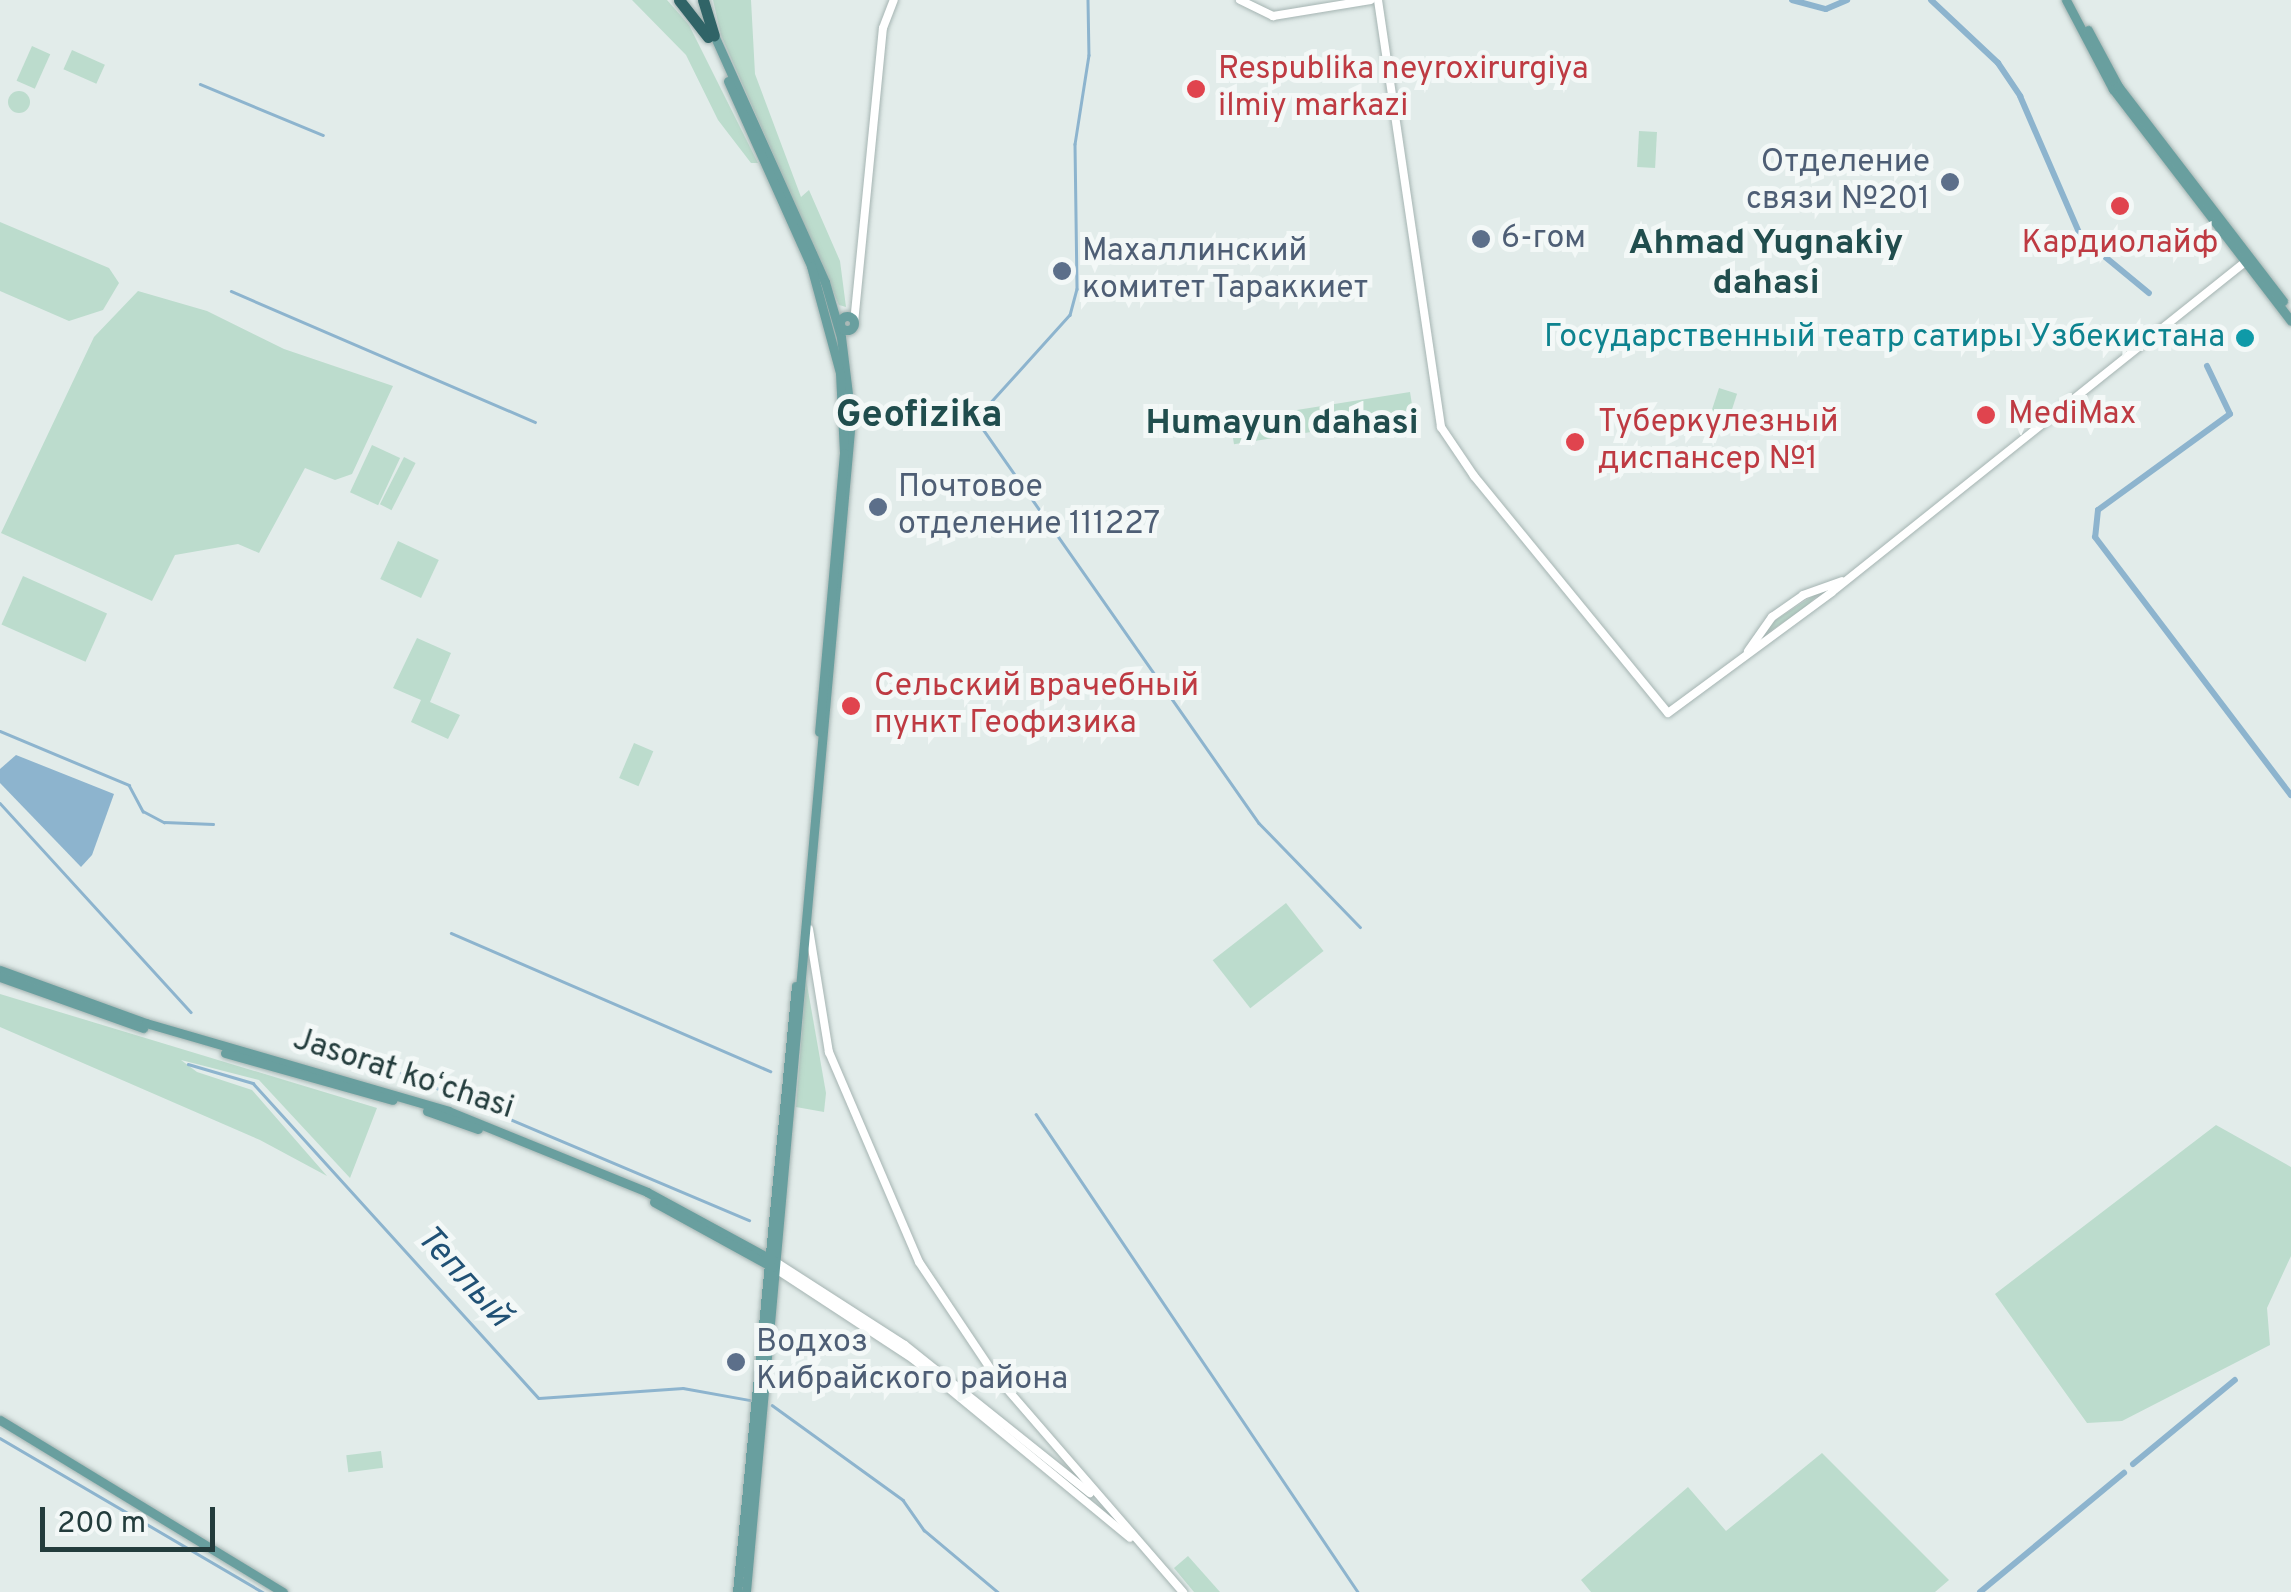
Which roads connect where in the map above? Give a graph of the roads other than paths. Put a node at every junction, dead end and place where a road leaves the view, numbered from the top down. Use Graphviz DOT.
graph roads {
  1 [pos="679,0"];
  2 [pos="703,0"];
  3 [pos="894,0"];
  4 [pos="1240,0"];
  5 [pos="1375,0"];
  6 [pos="2069,0"];
  7 [pos="711,36"];
  8 [pos="2248,260"];
  9 [pos="2291,318"];
  10 [pos="840,324"];
  11 [pos="1842,581"];
  12 [pos="1744,658"];
  13 [pos="808,920"];
  14 [pos="0,973"];
  15 [pos="772,1264"];
  16 [pos="0,1420"];
  17 [pos="1109,1508"];
  18 [pos="1154,1558"];
  19 [pos="283,1592"];
  20 [pos="738,1592"];
  21 [pos="746,1592"];
  22 [pos="1184,1592"];
  1 -- 7 [label="highway"];
  2 -- 7 [label="highway"];
  3 -- 10 [label="street"];
  4 -- 5 [label="street"];
  5 -- 12 [label="street"];
  6 -- 8 [label="main road"];
  7 -- 10 [label="main road"];
  8 -- 9 [label="main road"];
  8 -- 11 [label="street"];
  10 -- 13 [label="main road"];
  10 -- 15 [label="main road"];
  11 -- 12 [label="street"];
  11 -- 12 [label="street"];
  13 -- 15 [label="main road"];
  13 -- 17 [label="street"];
  14 -- 15 [label="main road, Jasorat koʻchasi"];
  15 -- 17 [label="street"];
  15 -- 18 [label="street"];
  15 -- 20 [label="main road"];
  15 -- 21 [label="main road"];
  16 -- 19 [label="main road"];
  17 -- 18 [label="street"];
  18 -- 22 [label="street"];
}
